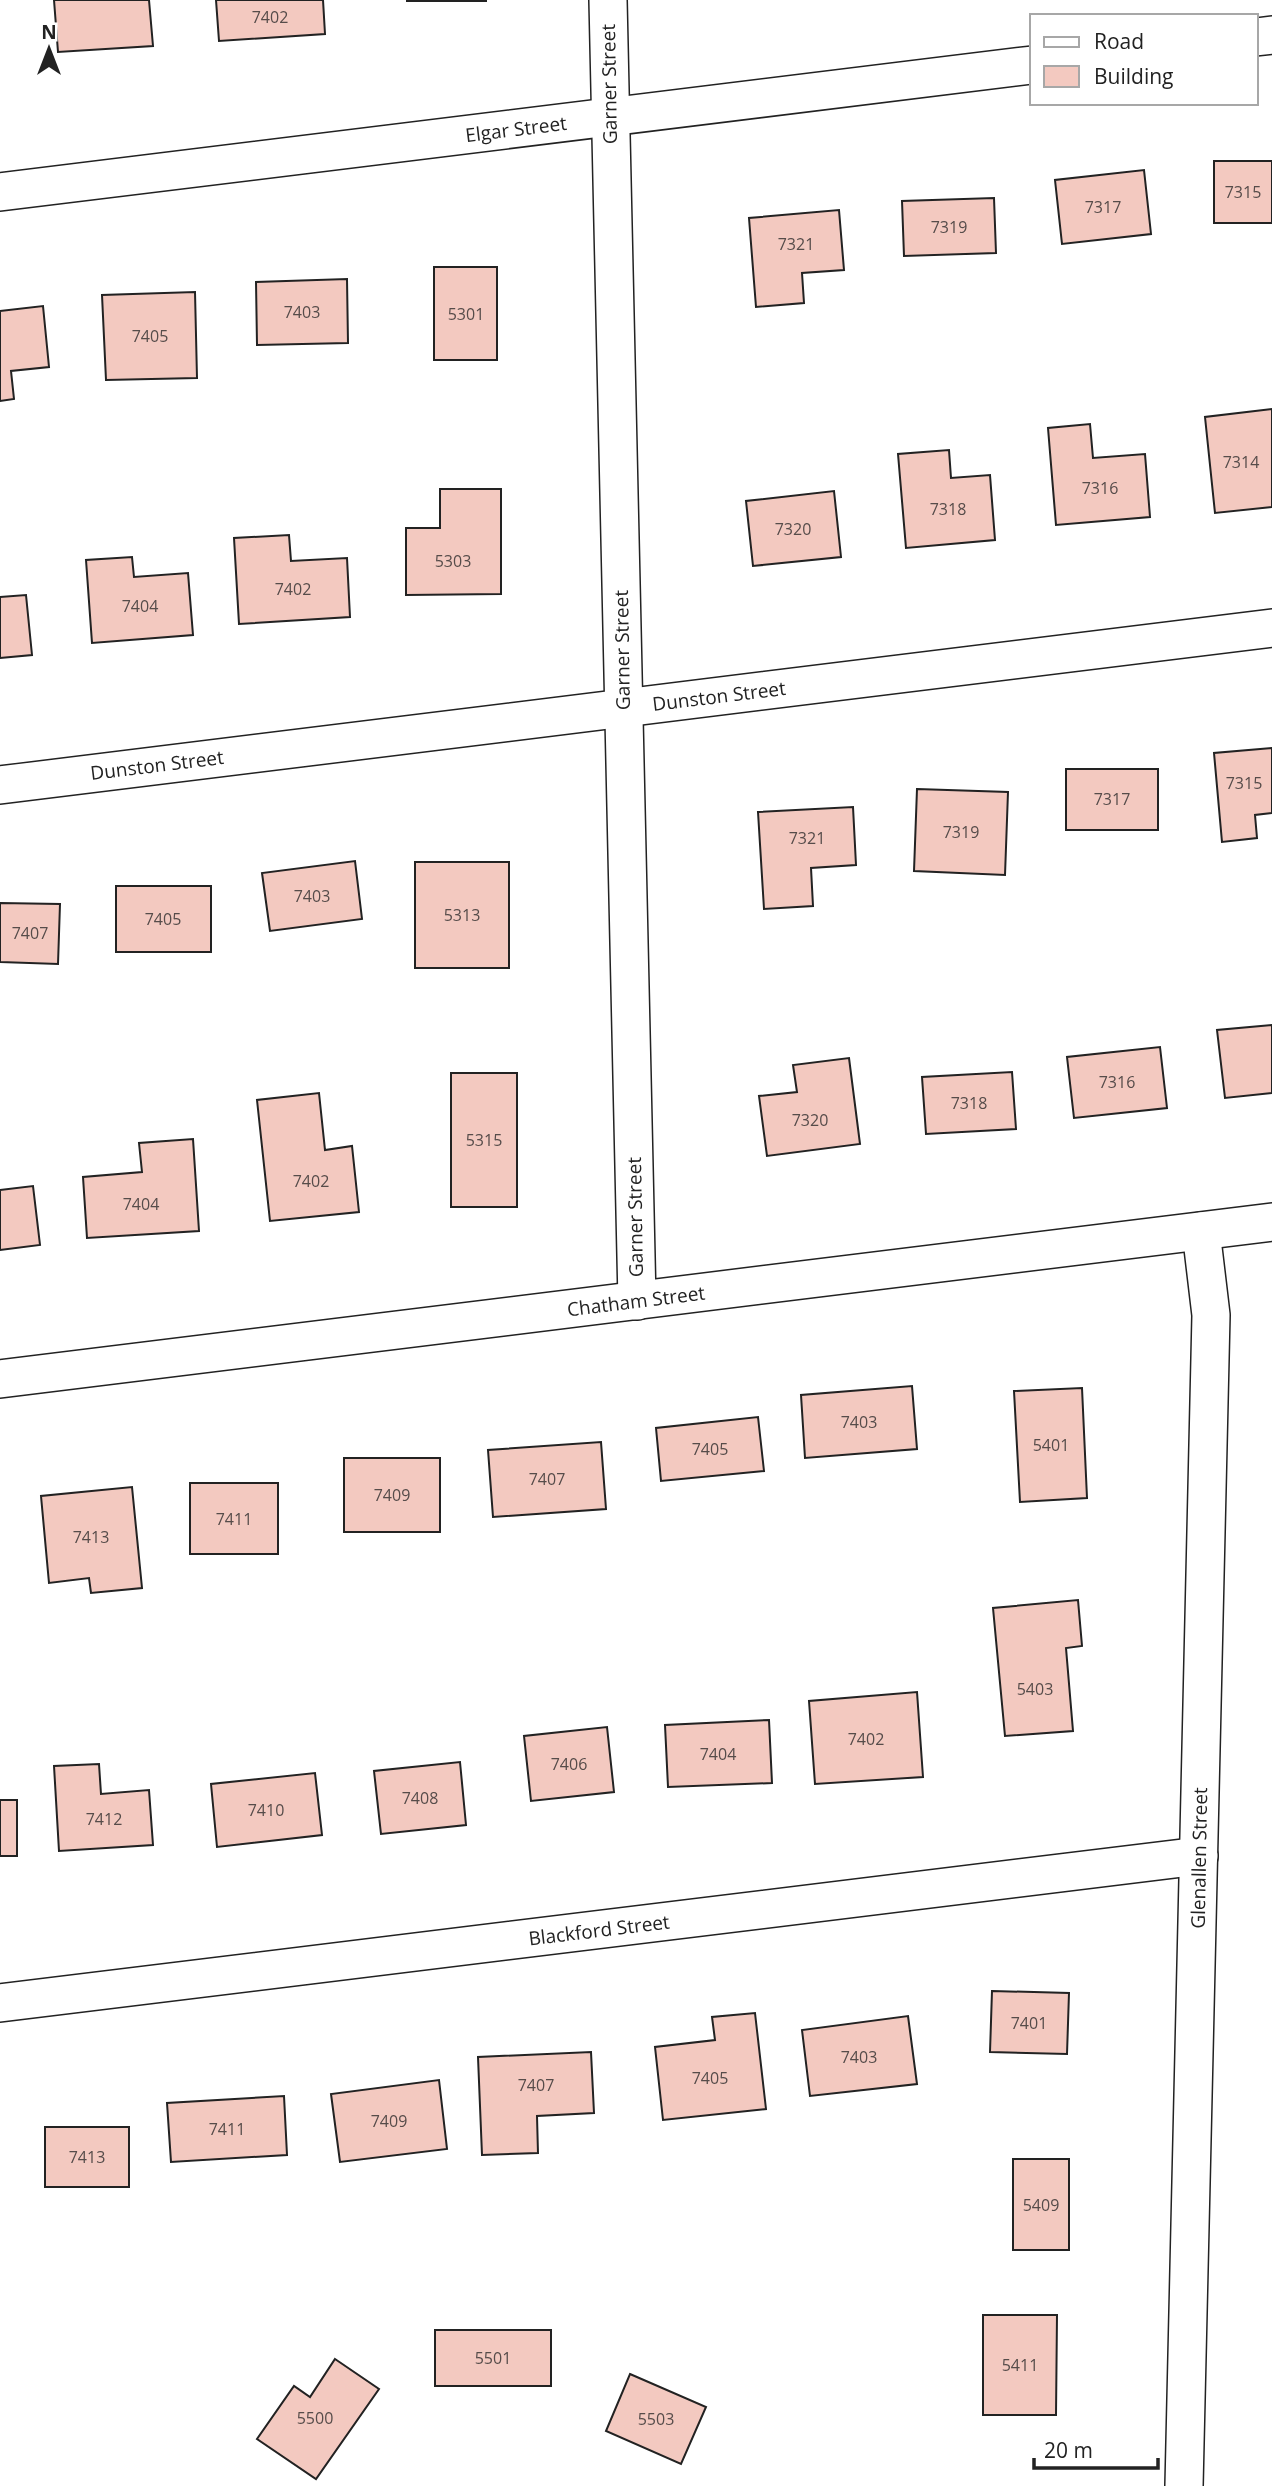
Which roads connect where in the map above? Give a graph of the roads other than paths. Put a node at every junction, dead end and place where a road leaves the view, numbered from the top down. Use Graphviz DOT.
graph roads {
  1 [pos="608,0"];
  2 [pos="1030,65"];
  3 [pos="610,118"];
  4 [pos="0,192"];
  5 [pos="1272,628"];
  6 [pos="624,708"];
  7 [pos="0,785"];
  8 [pos="1272,1222"];
  9 [pos="1202,1231"];
  10 [pos="638,1301"];
  11 [pos="0,1379"];
  12 [pos="1199,1856"];
  13 [pos="0,2003"];
  14 [pos="1184,2486"];
  1 -- 3 [label="street, Garner Street"];
  2 -- 3 [label="street, Elgar Street"];
  3 -- 4 [label="street, Elgar Street"];
  3 -- 6 [label="street, Garner Street"];
  5 -- 6 [label="street, Dunston Street"];
  6 -- 7 [label="street, Dunston Street"];
  6 -- 10 [label="street, Garner Street"];
  8 -- 9 [label="street, Chatham Street"];
  9 -- 10 [label="street, Chatham Street"];
  9 -- 12 [label="street, Glenallen Street"];
  10 -- 11 [label="street, Chatham Street"];
  12 -- 13 [label="street, Blackford Street"];
  12 -- 14 [label="street, Glenallen Street"];
}
